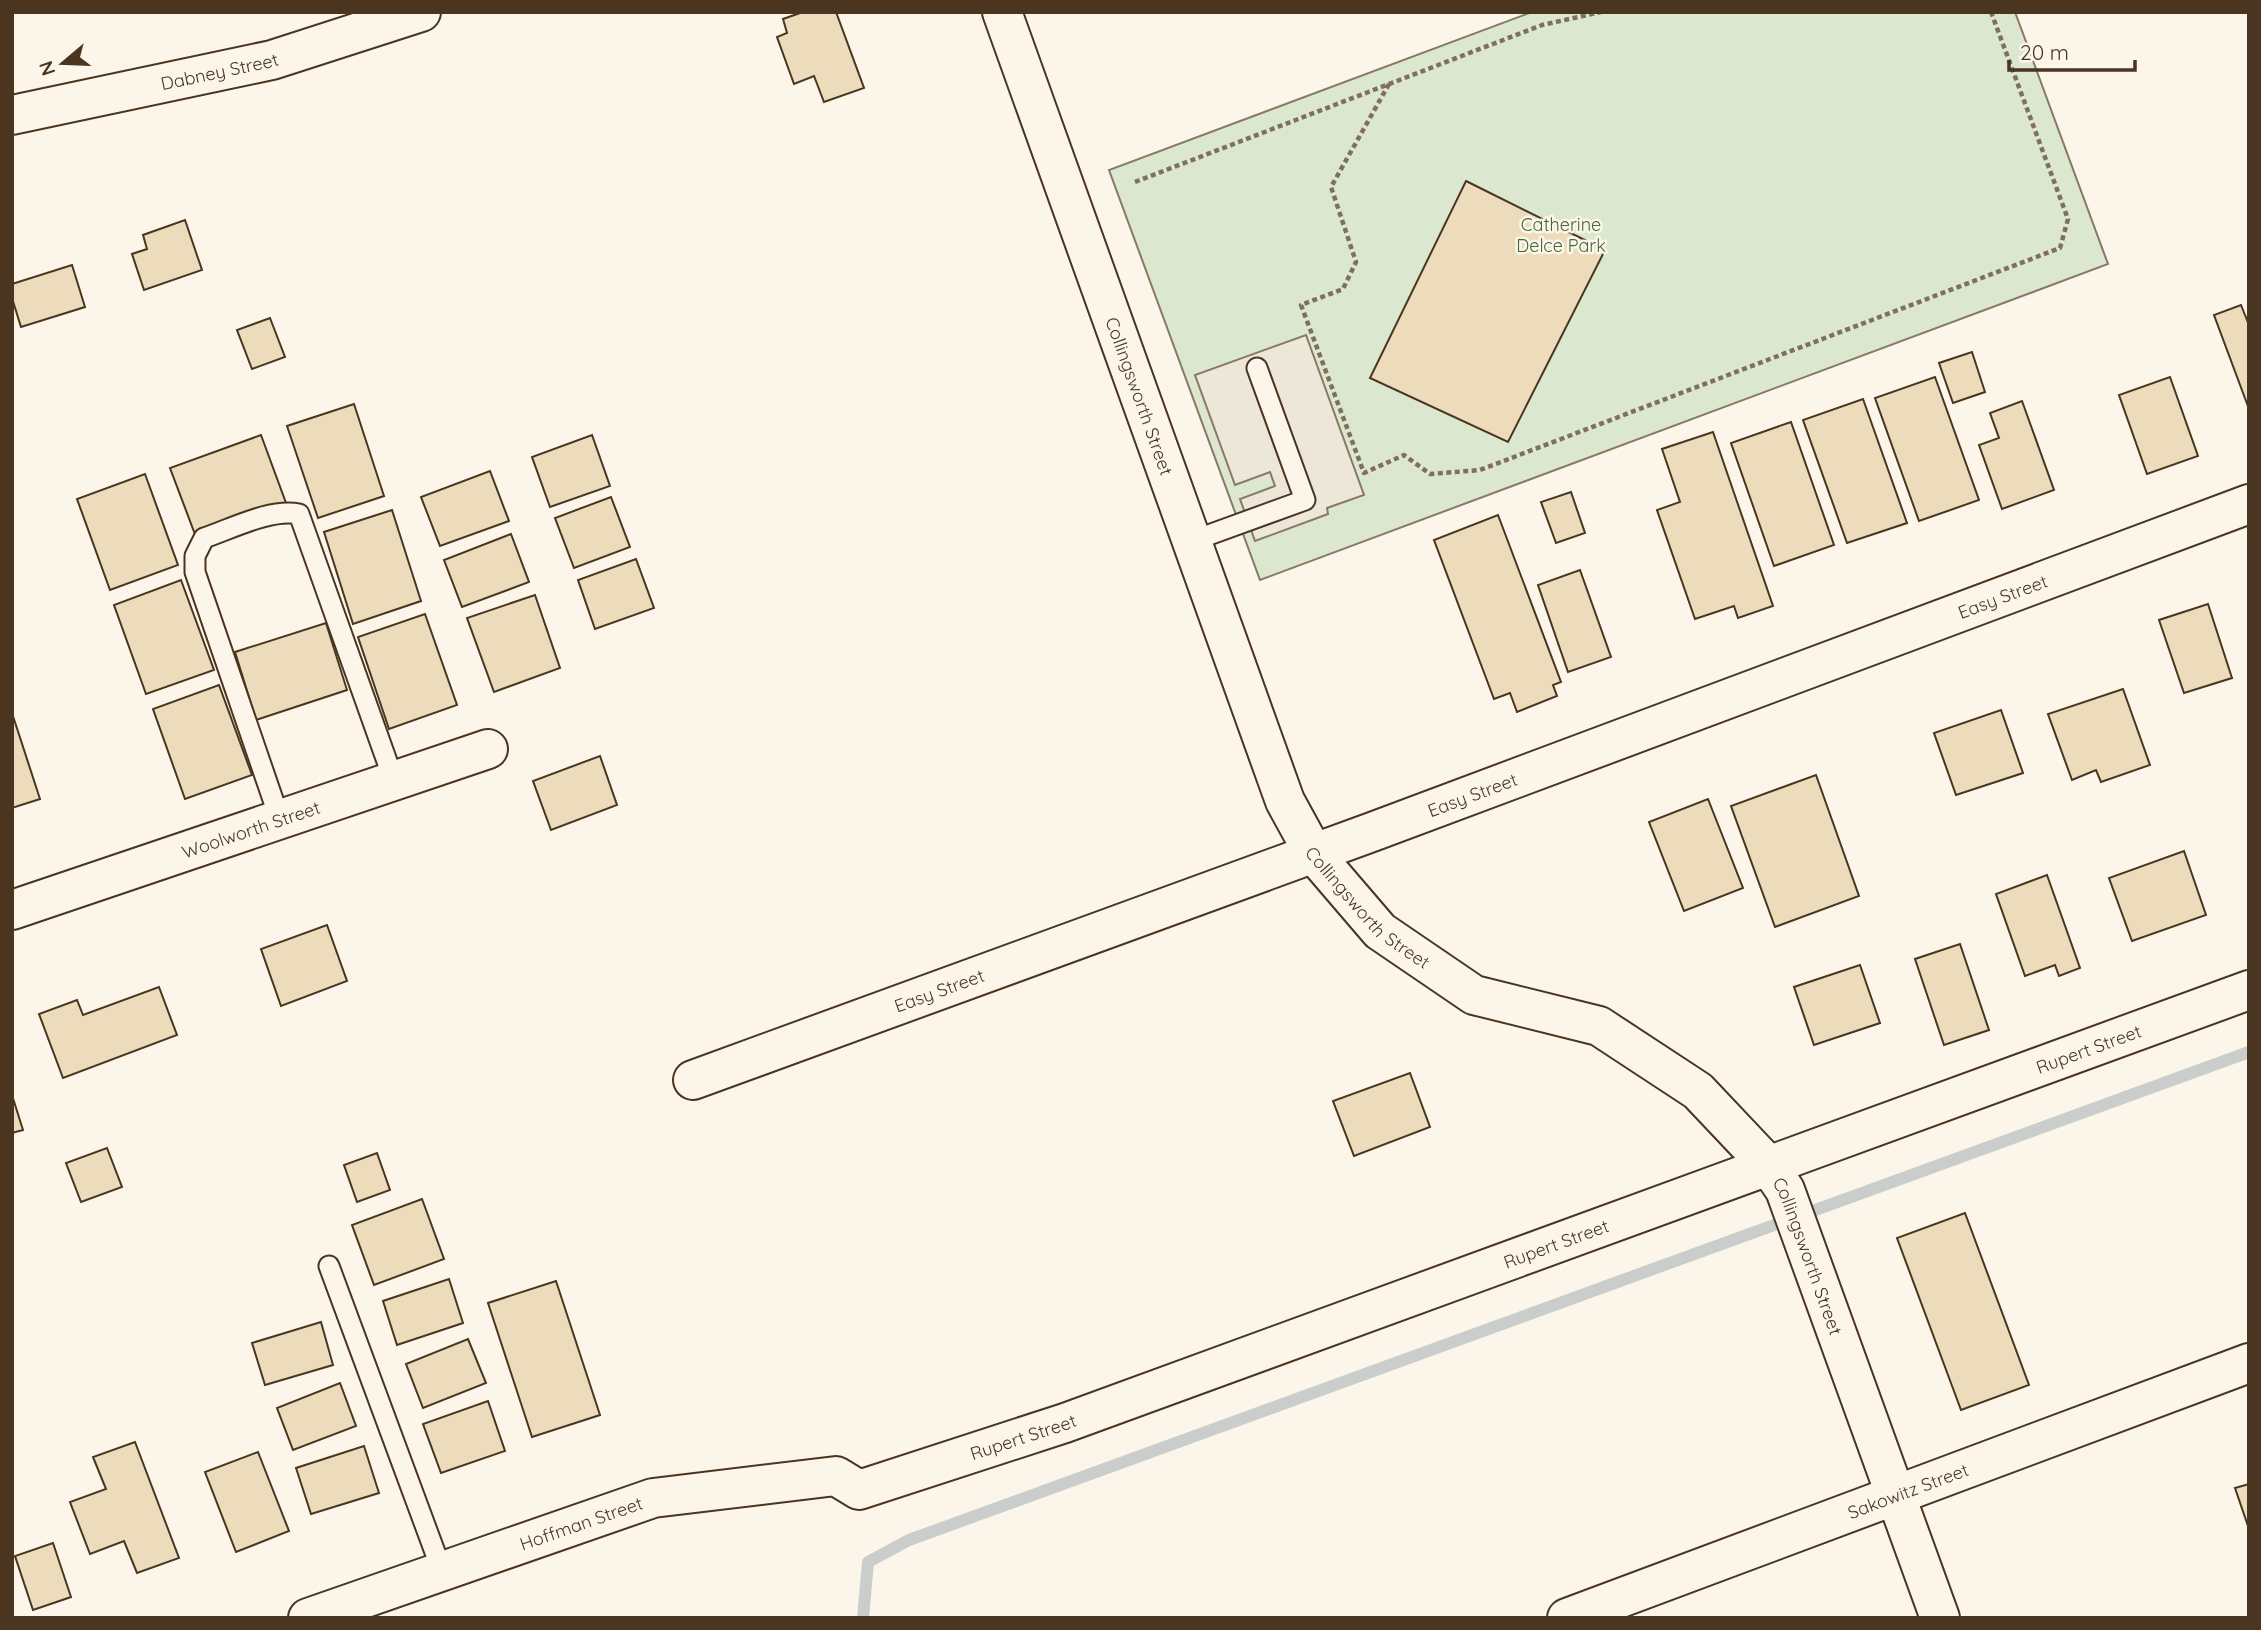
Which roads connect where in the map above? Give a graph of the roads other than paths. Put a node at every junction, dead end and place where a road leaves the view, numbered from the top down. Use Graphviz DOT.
graph roads {
  1 [pos="421,12"];
  2 [pos="1002,12"];
  3 [pos="365,21"];
  4 [pos="12,115"];
  5 [pos="1257,368"];
  6 [pos="2249,504"];
  7 [pos="1192,541"];
  8 [pos="488,749"];
  9 [pos="394,781"];
  10 [pos="280,820"];
  11 [pos="1314,853"];
  12 [pos="12,910"];
  13 [pos="2249,990"];
  14 [pos="693,1080"];
  15 [pos="1777,1177"];
  16 [pos="329,1266"];
  17 [pos="2249,1363"];
  18 [pos="859,1490"];
  19 [pos="1895,1494"];
  20 [pos="442,1571"];
  21 [pos="307,1618"];
  22 [pos="1567,1618"];
  23 [pos="1940,1618"];
  1 -- 3 [label="street, Dabney Street"];
  2 -- 7 [label="street, Collingsworth Street"];
  3 -- 4 [label="street, Dabney Street"];
  5 -- 7 [label="lane"];
  6 -- 11 [label="street, Easy Street"];
  7 -- 11 [label="street, Collingsworth Street"];
  8 -- 9 [label="street, Woolworth Street"];
  9 -- 10 [label="street, Woolworth Street"];
  9 -- 10 [label="lane"];
  10 -- 12 [label="street, Woolworth Street"];
  11 -- 14 [label="street, Easy Street"];
  11 -- 15 [label="street, Collingsworth Street"];
  13 -- 15 [label="street, Rupert Street"];
  15 -- 18 [label="street, Rupert Street"];
  15 -- 19 [label="street, Collingsworth Street"];
  16 -- 20 [label="lane"];
  17 -- 19 [label="street, Sakowitz Street"];
  18 -- 20 [label="street, Hoffman Street"];
  19 -- 22 [label="street, Sakowitz Street"];
  19 -- 23 [label="street, Collingsworth Street"];
  20 -- 21 [label="street, Hoffman Street"];
}
